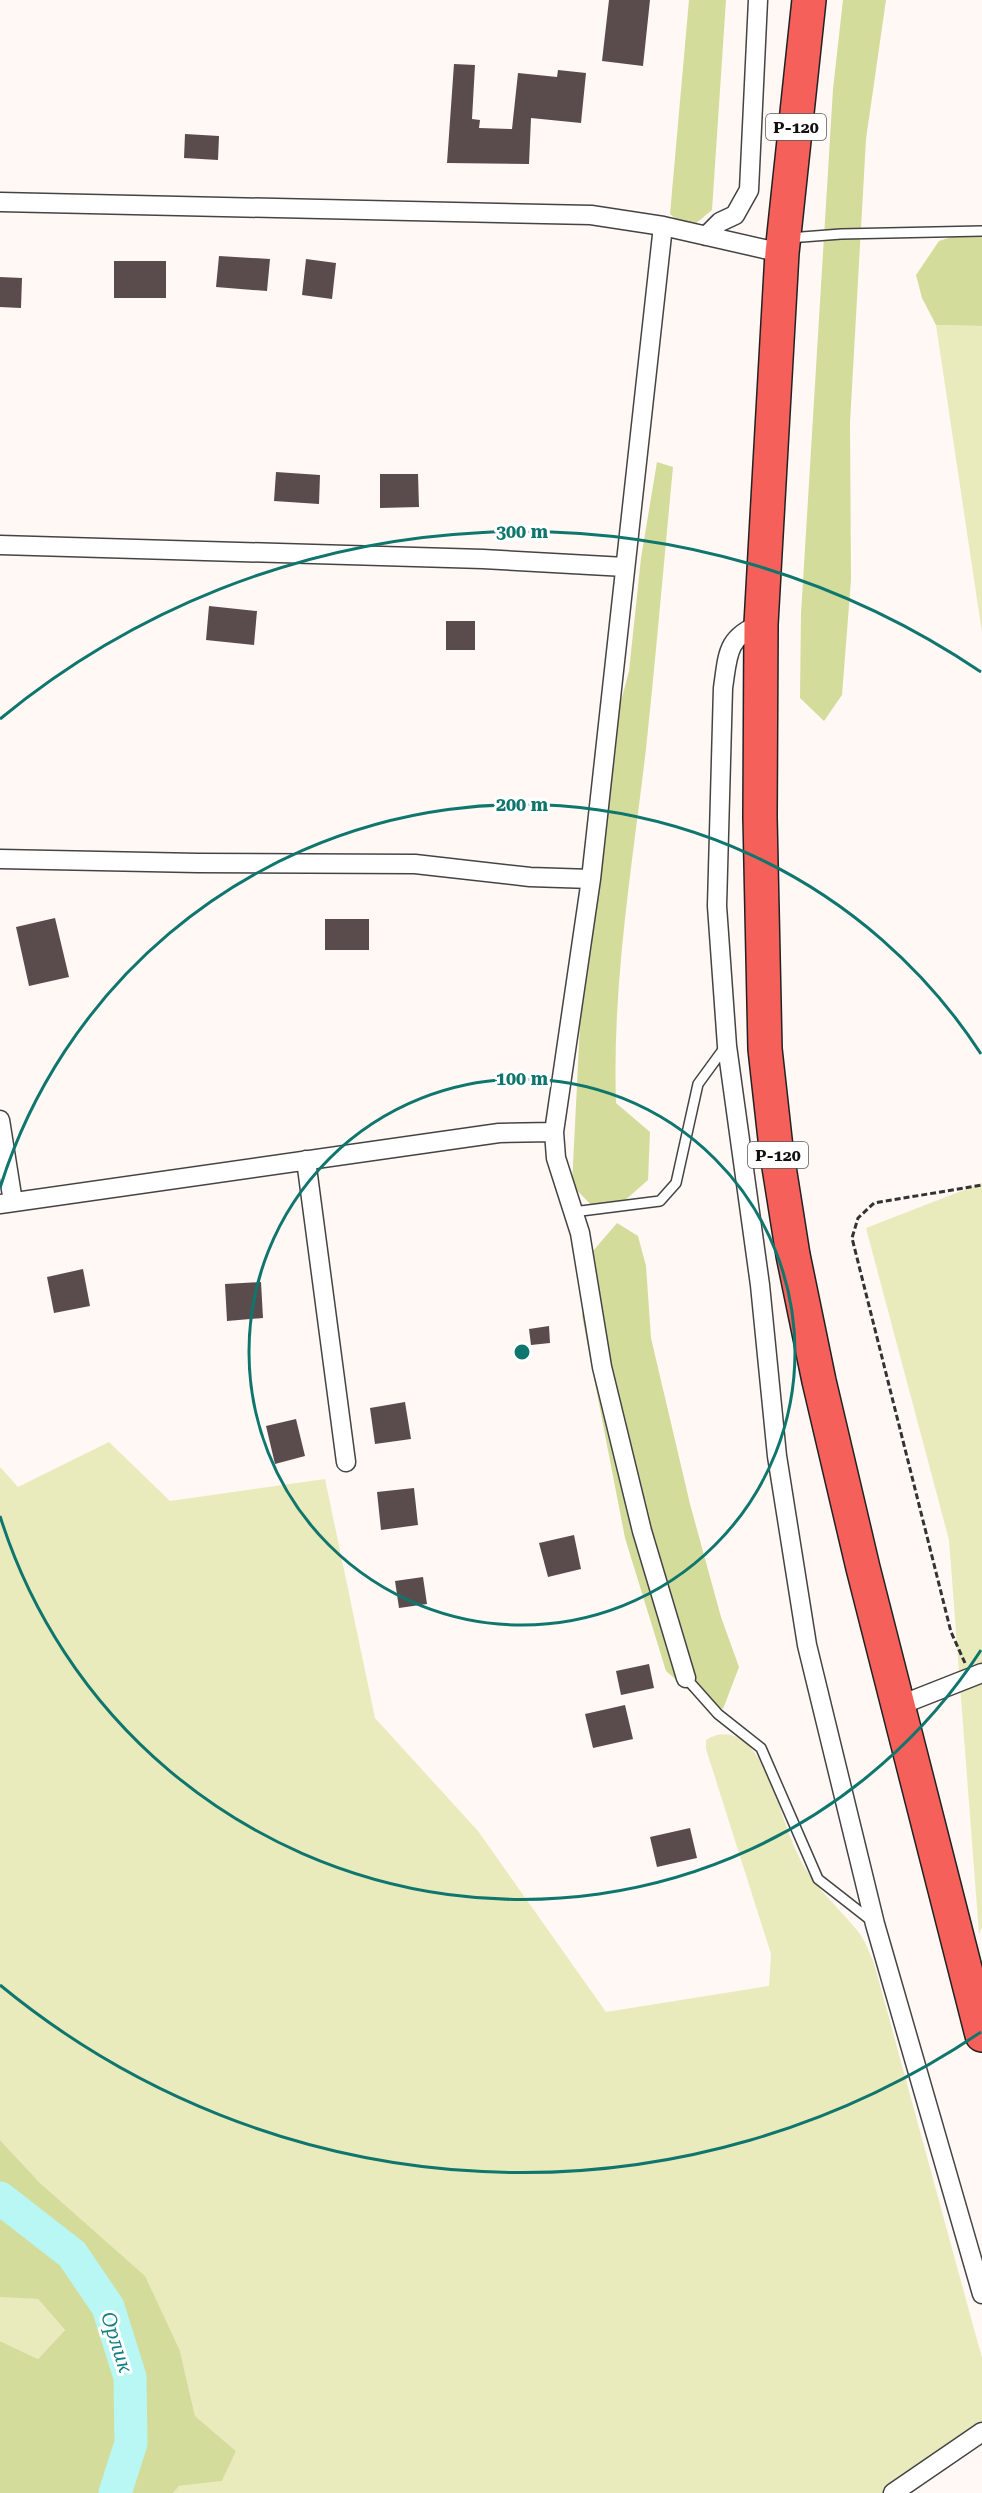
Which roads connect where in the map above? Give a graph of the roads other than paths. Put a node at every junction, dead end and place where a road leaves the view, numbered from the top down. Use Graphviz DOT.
graph roads {
  1 [pos="758,0"];
  2 [pos="809,0"];
  3 [pos="0,202"];
  4 [pos="663,226"];
  5 [pos="982,231"];
  6 [pos="706,236"];
  7 [pos="783,246"];
  8 [pos="0,545"];
  9 [pos="625,567"];
  10 [pos="761,624"];
  11 [pos="0,859"];
  12 [pos="591,879"];
  13 [pos="727,1046"];
  14 [pos="0,1120"];
  15 [pos="554,1132"];
  16 [pos="306,1160"];
  17 [pos="7,1203"];
  18 [pos="573,1212"];
  19 [pos="346,1462"];
  20 [pos="977,1676"];
  21 [pos="686,1678"];
  22 [pos="898,1706"];
  23 [pos="875,1924"];
  24 [pos="982,2035"];
  25 [pos="982,2294"];
  26 [pos="982,2432"];
  27 [pos="893,2493"];
  1 -- 6 [label="street"];
  2 -- 7 [label="highway, Р-120"];
  3 -- 4 [label="street"];
  4 -- 6 [label="street"];
  4 -- 9 [label="street"];
  5 -- 7 [label="lane"];
  6 -- 7 [label="street"];
  7 -- 10 [label="highway, Р-120"];
  8 -- 9 [label="street"];
  9 -- 12 [label="street"];
  10 -- 13 [label="street"];
  10 -- 22 [label="highway, Р-120"];
  11 -- 12 [label="street"];
  12 -- 15 [label="street"];
  13 -- 18 [label="lane"];
  13 -- 23 [label="street"];
  14 -- 17 [label="street"];
  15 -- 16 [label="street"];
  15 -- 18 [label="street"];
  16 -- 17 [label="street"];
  16 -- 19 [label="street"];
  18 -- 21 [label="street"];
  20 -- 22 [label="street"];
  21 -- 23 [label="lane"];
  22 -- 24 [label="highway, Р-120"];
  23 -- 25 [label="street"];
  26 -- 27 [label="street"];
}
